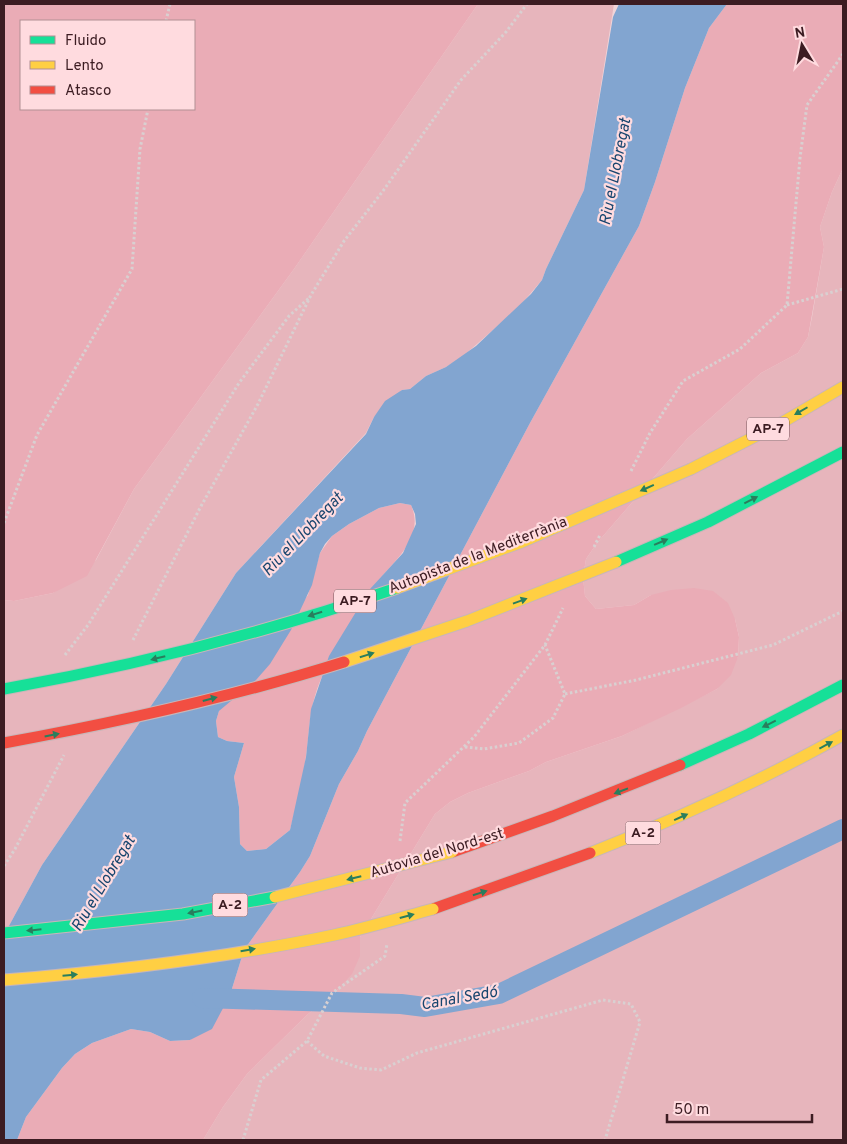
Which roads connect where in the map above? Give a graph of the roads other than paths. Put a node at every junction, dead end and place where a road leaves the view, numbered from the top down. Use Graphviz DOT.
graph roads {
  1 [pos="843,387"];
  2 [pos="843,452"];
  3 [pos="843,685"];
  4 [pos="4,689"];
  5 [pos="843,735"];
  6 [pos="4,743"];
  7 [pos="4,933"];
  8 [pos="4,980"];
  1 -- 4 [label="highway, Autopista de la Mediterrània / AP-7, one-way, bridge"];
  6 -- 2 [label="highway, one-way, bridge"];
  3 -- 7 [label="highway, Autovia del Nord-est / A-2, one-way, bridge"];
  8 -- 5 [label="highway, A-2, one-way, bridge"];
}
